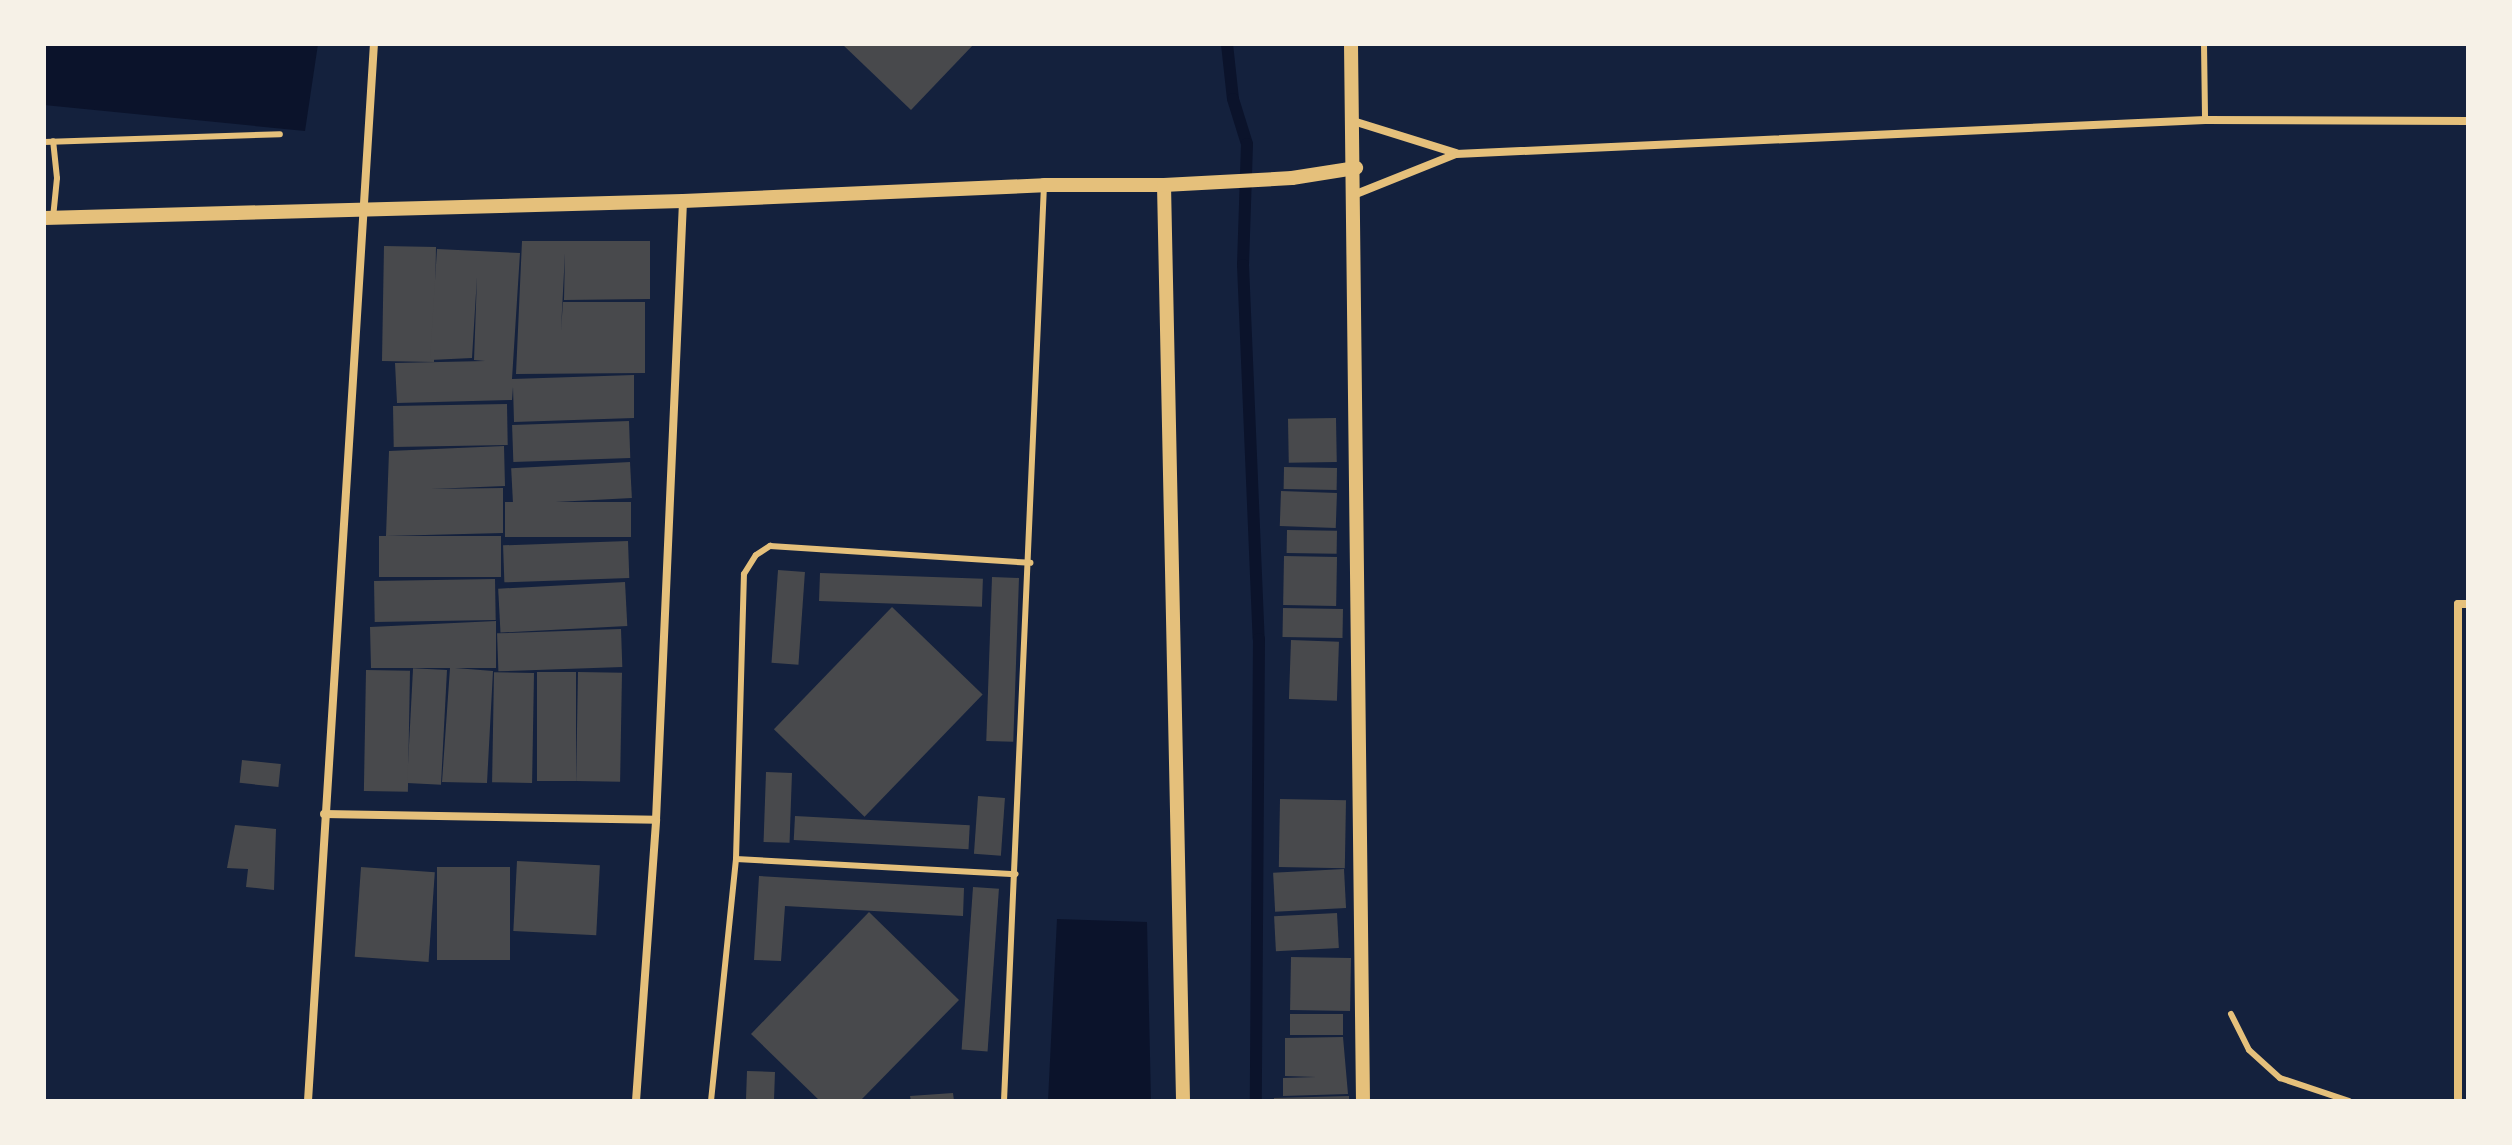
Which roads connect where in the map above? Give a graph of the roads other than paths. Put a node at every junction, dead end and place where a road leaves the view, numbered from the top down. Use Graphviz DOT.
graph roads {
  1 [pos="374,44"];
  2 [pos="1351,44"];
  3 [pos="2204,44"];
  4 [pos="2205,120"];
  5 [pos="1353,121"];
  6 [pos="2468,121"];
  7 [pos="280,134"];
  8 [pos="53,141"];
  9 [pos="44,142"];
  10 [pos="1456,154"];
  11 [pos="1356,168"];
  12 [pos="1044,185"];
  13 [pos="1164,185"];
  14 [pos="1356,194"];
  15 [pos="683,201"];
  16 [pos="363,208"];
  17 [pos="48,218"];
  18 [pos="1030,563"];
  19 [pos="2468,604"];
  20 [pos="324,814"];
  21 [pos="656,820"];
  22 [pos="736,859"];
  23 [pos="1016,874"];
  24 [pos="2468,892"];
  25 [pos="2458,893"];
  26 [pos="2231,1014"];
  27 [pos="308,1101"];
  28 [pos="636,1101"];
  29 [pos="711,1101"];
  30 [pos="1004,1101"];
  31 [pos="1183,1101"];
  32 [pos="1363,1101"];
  33 [pos="2349,1101"];
  34 [pos="2458,1101"];
  1 -- 16 [label="street"];
  2 -- 5 [label="street"];
  3 -- 4 [label="lane"];
  4 -- 6 [label="street"];
  4 -- 10 [label="street"];
  5 -- 10 [label="street"];
  5 -- 11 [label="street"];
  7 -- 8 [label="lane"];
  8 -- 9 [label="lane"];
  8 -- 17 [label="lane"];
  10 -- 14 [label="street"];
  11 -- 13 [label="street"];
  11 -- 14 [label="street"];
  12 -- 13 [label="street"];
  12 -- 15 [label="street"];
  12 -- 18 [label="lane"];
  13 -- 31 [label="street"];
  14 -- 32 [label="street"];
  15 -- 16 [label="street"];
  15 -- 21 [label="street"];
  16 -- 17 [label="street"];
  16 -- 20 [label="street"];
  18 -- 22 [label="lane"];
  18 -- 23 [label="lane"];
  19 -- 25 [label="street"];
  20 -- 21 [label="street"];
  20 -- 27 [label="street"];
  21 -- 28 [label="street"];
  22 -- 23 [label="lane"];
  22 -- 29 [label="lane"];
  23 -- 30 [label="lane"];
  24 -- 25 [label="street"];
  25 -- 34 [label="street"];
  26 -- 33 [label="lane"];
}
